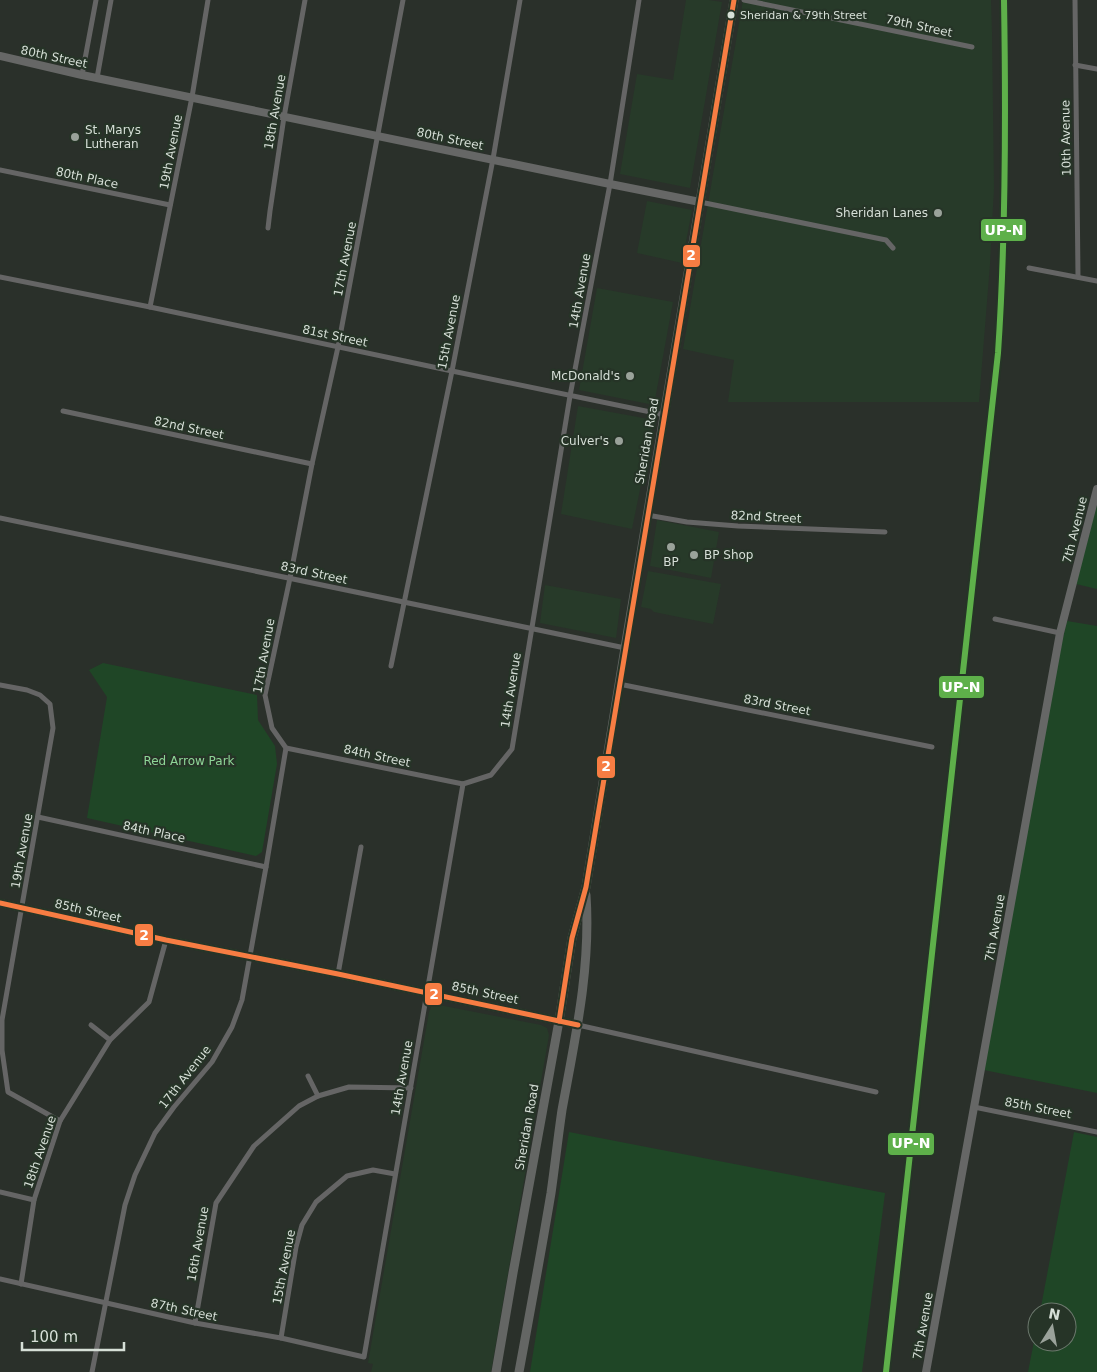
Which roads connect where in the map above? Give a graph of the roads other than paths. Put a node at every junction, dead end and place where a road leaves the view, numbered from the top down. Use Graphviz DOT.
graph roads {
  1 [pos="96,0"];
  2 [pos="111,0"];
  3 [pos="208,0"];
  4 [pos="305,0"];
  5 [pos="403,0"];
  6 [pos="520,0"];
  7 [pos="639,0"];
  8 [pos="734,0"];
  9 [pos="744,0"];
  10 [pos="1075,0"];
  11 [pos="972,47"];
  12 [pos="0,56"];
  13 [pos="1075,65"];
  14 [pos="1097,69"];
  15 [pos="82,75"];
  16 [pos="97,78"];
  17 [pos="192,97"];
  18 [pos="284,117"];
  19 [pos="379,136"];
  20 [pos="493,160"];
  21 [pos="0,170"];
  22 [pos="610,184"];
  23 [pos="700,202"];
  24 [pos="170,206"];
  25 [pos="268,228"];
  26 [pos="893,248"];
  27 [pos="1029,268"];
  28 [pos="0,277"];
  29 [pos="1078,277"];
  30 [pos="1097,281"];
  31 [pos="150,306"];
  32 [pos="338,347"];
  33 [pos="452,371"];
  34 [pos="570,396"];
  35 [pos="63,411"];
  36 [pos="665,415"];
  37 [pos="312,464"];
  38 [pos="1097,490"];
  39 [pos="647,515"];
  40 [pos="0,518"];
  41 [pos="885,532"];
  42 [pos="290,578"];
  43 [pos="404,602"];
  44 [pos="995,619"];
  45 [pos="532,628"];
  46 [pos="1060,633"];
  47 [pos="625,648"];
  48 [pos="391,666"];
  49 [pos="619,684"];
  50 [pos="0,685"];
  51 [pos="932,747"];
  52 [pos="286,748"];
  53 [pos="463,784"];
  54 [pos="38,817"];
  55 [pos="361,847"];
  56 [pos="266,867"];
  57 [pos="586,887"];
  58 [pos="0,903"];
  59 [pos="22,908"];
  60 [pos="166,940"];
  61 [pos="250,956"];
  62 [pos="338,974"];
  63 [pos="427,993"];
  64 [pos="559,1021"];
  65 [pos="91,1024"];
  66 [pos="578,1025"];
  67 [pos="110,1040"];
  68 [pos="308,1076"];
  69 [pos="411,1088"];
  70 [pos="876,1092"];
  71 [pos="318,1096"];
  72 [pos="974,1107"];
  73 [pos="60,1121"];
  74 [pos="1097,1132"];
  75 [pos="395,1174"];
  76 [pos="0,1192"];
  77 [pos="34,1200"];
  78 [pos="0,1279"];
  79 [pos="21,1284"];
  80 [pos="106,1304"];
  81 [pos="194,1323"];
  82 [pos="281,1338"];
  83 [pos="364,1357"];
  84 [pos="92,1372"];
  85 [pos="496,1372"];
  86 [pos="519,1372"];
  87 [pos="926,1372"];
  1 -- 15 [label="street"];
  2 -- 16 [label="street"];
  3 -- 17 [label="street, 19th Avenue"];
  4 -- 18 [label="street, 18th Avenue"];
  5 -- 19 [label="street, 17th Avenue"];
  6 -- 20 [label="street, 15th Avenue"];
  7 -- 22 [label="street, 14th Avenue"];
  8 -- 23 [label="main road, Sheridan Road"];
  9 -- 11 [label="street, 79th Street"];
  10 -- 13 [label="street, 10th Avenue"];
  12 -- 15 [label="street, 80th Street"];
  13 -- 14 [label="street"];
  13 -- 29 [label="street, 10th Avenue"];
  15 -- 16 [label="street, 80th Street"];
  16 -- 17 [label="street, 80th Street"];
  17 -- 18 [label="street, 80th Street"];
  17 -- 24 [label="street, 19th Avenue"];
  18 -- 19 [label="street, 80th Street"];
  18 -- 25 [label="street, 18th Avenue"];
  19 -- 20 [label="street, 80th Street"];
  19 -- 32 [label="street, 17th Avenue"];
  20 -- 22 [label="street, 80th Street"];
  20 -- 33 [label="street, 15th Avenue"];
  21 -- 24 [label="street, 80th Place"];
  22 -- 23 [label="street, 80th Street"];
  22 -- 34 [label="street, 14th Avenue"];
  23 -- 26 [label="street, 80th Street"];
  23 -- 36 [label="main road, Sheridan Road"];
  24 -- 31 [label="street, 19th Avenue"];
  27 -- 29 [label="street"];
  28 -- 31 [label="street, 81st Street"];
  29 -- 30 [label="street"];
  31 -- 32 [label="street, 81st Street"];
  32 -- 33 [label="street, 81st Street"];
  32 -- 37 [label="street, 17th Avenue"];
  33 -- 34 [label="street, 81st Street"];
  33 -- 43 [label="street, 15th Avenue"];
  34 -- 36 [label="street, 81st Street"];
  34 -- 45 [label="street, 14th Avenue"];
  35 -- 37 [label="street, 82nd Street"];
  36 -- 39 [label="main road, Sheridan Road"];
  37 -- 42 [label="street, 17th Avenue"];
  38 -- 46 [label="street, 7th Avenue"];
  39 -- 41 [label="street, 82nd Street"];
  39 -- 47 [label="main road, Sheridan Road"];
  40 -- 42 [label="street, 83rd Street"];
  42 -- 43 [label="street, 83rd Street"];
  42 -- 52 [label="street, 17th Avenue"];
  43 -- 45 [label="street, 83rd Street"];
  43 -- 48 [label="street, 15th Avenue"];
  44 -- 46 [label="street"];
  45 -- 47 [label="street, 83rd Street"];
  45 -- 53 [label="street, 14th Avenue"];
  46 -- 72 [label="street, 7th Avenue"];
  47 -- 49 [label="main road, Sheridan Road"];
  49 -- 51 [label="street, 83rd Street"];
  49 -- 57 [label="main road, Sheridan Road"];
  50 -- 54 [label="street, 19th Avenue"];
  52 -- 53 [label="street, 84th Street"];
  52 -- 56 [label="street, 17th Avenue"];
  53 -- 63 [label="street, 14th Avenue"];
  54 -- 56 [label="street, 84th Place"];
  54 -- 59 [label="street, 19th Avenue"];
  55 -- 62 [label="street"];
  56 -- 61 [label="street, 17th Avenue"];
  57 -- 64 [label="main road, Sheridan Road"];
  57 -- 66 [label="main road, Sheridan Road"];
  58 -- 59 [label="street, 85th Street"];
  59 -- 60 [label="street, 85th Street"];
  59 -- 73 [label="street, 19th Avenue"];
  60 -- 61 [label="street, 85th Street"];
  60 -- 67 [label="street, 18th Avenue"];
  61 -- 62 [label="street, 85th Street"];
  61 -- 80 [label="street, 17th Avenue"];
  62 -- 63 [label="street, 85th Street"];
  63 -- 64 [label="street, 85th Street"];
  63 -- 69 [label="street, 14th Avenue"];
  64 -- 66 [label="street, 85th Street"];
  64 -- 85 [label="main road, Sheridan Road"];
  65 -- 67 [label="street"];
  66 -- 70 [label="street, 85th Street"];
  66 -- 86 [label="main road, Sheridan Road"];
  67 -- 73 [label="street, 18th Avenue"];
  68 -- 71 [label="street"];
  69 -- 71 [label="street, 16th Avenue"];
  69 -- 75 [label="street, 14th Avenue"];
  71 -- 81 [label="street, 16th Avenue"];
  72 -- 74 [label="street, 85th Street"];
  72 -- 87 [label="street, 7th Avenue"];
  73 -- 77 [label="street, 18th Avenue"];
  75 -- 82 [label="street, 15th Avenue"];
  75 -- 83 [label="street, 14th Avenue"];
  76 -- 77 [label="street"];
  77 -- 79 [label="street, 18th Avenue"];
  78 -- 79 [label="street, 87th Street"];
  79 -- 80 [label="street, 87th Street"];
  80 -- 81 [label="street, 87th Street"];
  80 -- 84 [label="street, 17th Avenue"];
  81 -- 82 [label="street, 87th Street"];
  82 -- 83 [label="street, 87th Street"];
}
